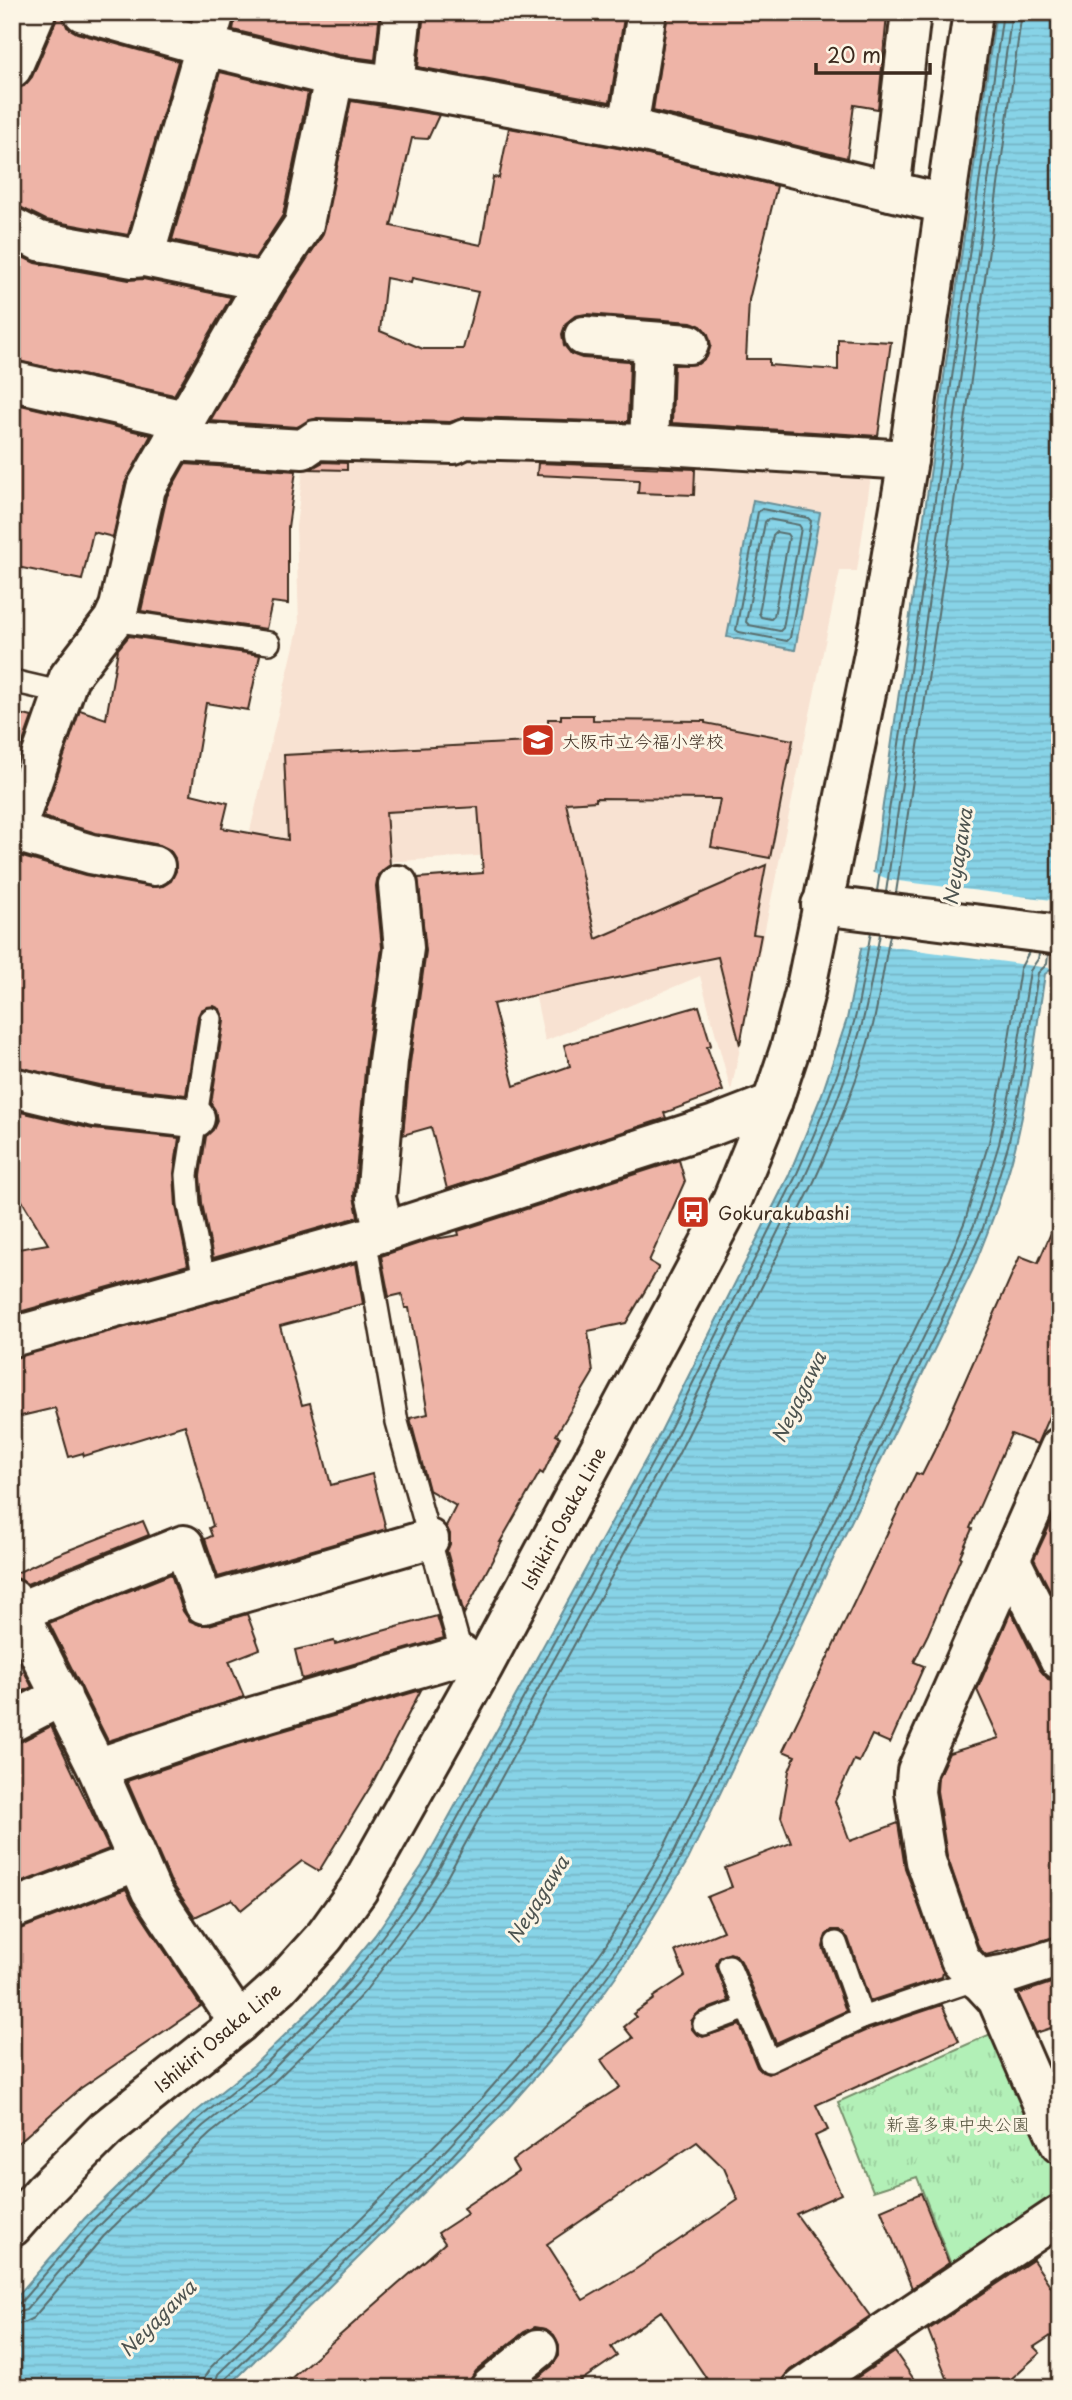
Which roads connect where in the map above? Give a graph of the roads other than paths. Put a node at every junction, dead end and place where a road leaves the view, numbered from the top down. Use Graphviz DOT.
graph roads {
  1 [pos="36,12"];
  2 [pos="83,12"];
  3 [pos="402,12"];
  4 [pos="647,12"];
  5 [pos="911,12"];
  6 [pos="973,12"];
  7 [pos="210,29"];
  8 [pos="12,68"];
  9 [pos="334,77"];
  10 [pos="394,85"];
  11 [pos="628,128"];
  12 [pos="890,191"];
  13 [pos="945,204"];
  14 [pos="12,227"];
  15 [pos="144,257"];
  16 [pos="265,282"];
  17 [pos="584,336"];
  18 [pos="12,380"];
  19 [pos="179,430"];
  20 [pos="649,444"];
  21 [pos="908,460"];
  22 [pos="113,620"];
  23 [pos="269,643"];
  24 [pos="12,681"];
  25 [pos="64,693"];
  26 [pos="12,829"];
  27 [pos="155,866"];
  28 [pos="398,885"];
  29 [pos="821,905"];
  30 [pos="1060,935"];
  31 [pos="211,1019"];
  32 [pos="12,1087"];
  33 [pos="772,1103"];
  34 [pos="195,1118"];
  35 [pos="375,1235"];
  36 [pos="205,1283"];
  37 [pos="12,1337"];
  38 [pos="1060,1447"];
  39 [pos="1051,1485"];
  40 [pos="429,1539"];
  41 [pos="1010,1559"];
  42 [pos="17,1612"];
  43 [pos="1060,1660"];
  44 [pos="473,1661"];
  45 [pos="62,1696"];
  46 [pos="12,1722"];
  47 [pos="97,1768"];
  48 [pos="138,1861"];
  49 [pos="12,1909"];
  50 [pos="836,1943"];
  51 [pos="1060,1958"];
  52 [pos="729,1966"];
  53 [pos="977,1979"];
  54 [pos="747,2008"];
  55 [pos="862,2018"];
  56 [pos="239,2023"];
  57 [pos="704,2024"];
  58 [pos="1060,2144"];
  59 [pos="1060,2215"];
  60 [pos="12,2227"];
  61 [pos="538,2349"];
  62 [pos="846,2375"];
  63 [pos="490,2388"];
  64 [pos="802,2388"];
  1 -- 8 [label="street"];
  2 -- 7 [label="street"];
  3 -- 10 [label="street"];
  4 -- 11 [label="street"];
  5 -- 12 [label="street"];
  6 -- 13 [label="street, Ishikiri Osaka Line"];
  7 -- 9 [label="street"];
  7 -- 15 [label="street"];
  9 -- 10 [label="street"];
  9 -- 16 [label="street"];
  10 -- 11 [label="street"];
  11 -- 12 [label="street"];
  12 -- 13 [label="street"];
  13 -- 21 [label="street, Ishikiri Osaka Line"];
  14 -- 15 [label="street"];
  15 -- 16 [label="street"];
  16 -- 19 [label="street"];
  17 -- 20 [label="street"];
  18 -- 19 [label="street"];
  19 -- 20 [label="street"];
  19 -- 22 [label="street"];
  20 -- 21 [label="street"];
  21 -- 29 [label="street, Ishikiri Osaka Line"];
  22 -- 23 [label="lane"];
  22 -- 25 [label="street"];
  24 -- 25 [label="lane"];
  25 -- 26 [label="street"];
  26 -- 27 [label="street"];
  28 -- 35 [label="street"];
  29 -- 30 [label="street"];
  29 -- 33 [label="street, Ishikiri Osaka Line"];
  31 -- 34 [label="lane"];
  32 -- 34 [label="street"];
  33 -- 35 [label="street"];
  33 -- 44 [label="street, Ishikiri Osaka Line"];
  34 -- 36 [label="lane"];
  35 -- 36 [label="street"];
  35 -- 40 [label="lane"];
  36 -- 37 [label="street"];
  38 -- 39 [label="street"];
  39 -- 41 [label="street"];
  40 -- 42 [label="street"];
  40 -- 44 [label="lane"];
  41 -- 43 [label="street"];
  41 -- 53 [label="street"];
  42 -- 45 [label="street"];
  44 -- 47 [label="street"];
  44 -- 56 [label="street, Ishikiri Osaka Line"];
  45 -- 46 [label="street"];
  45 -- 47 [label="street"];
  47 -- 48 [label="street"];
  48 -- 49 [label="street"];
  48 -- 56 [label="street"];
  50 -- 55 [label="lane"];
  51 -- 53 [label="street"];
  52 -- 54 [label="lane"];
  53 -- 55 [label="lane"];
  53 -- 58 [label="street"];
  54 -- 55 [label="lane"];
  54 -- 57 [label="lane"];
  56 -- 60 [label="street, Ishikiri Osaka Line"];
  59 -- 62 [label="street"];
  61 -- 63 [label="street"];
  62 -- 64 [label="street"];
}
